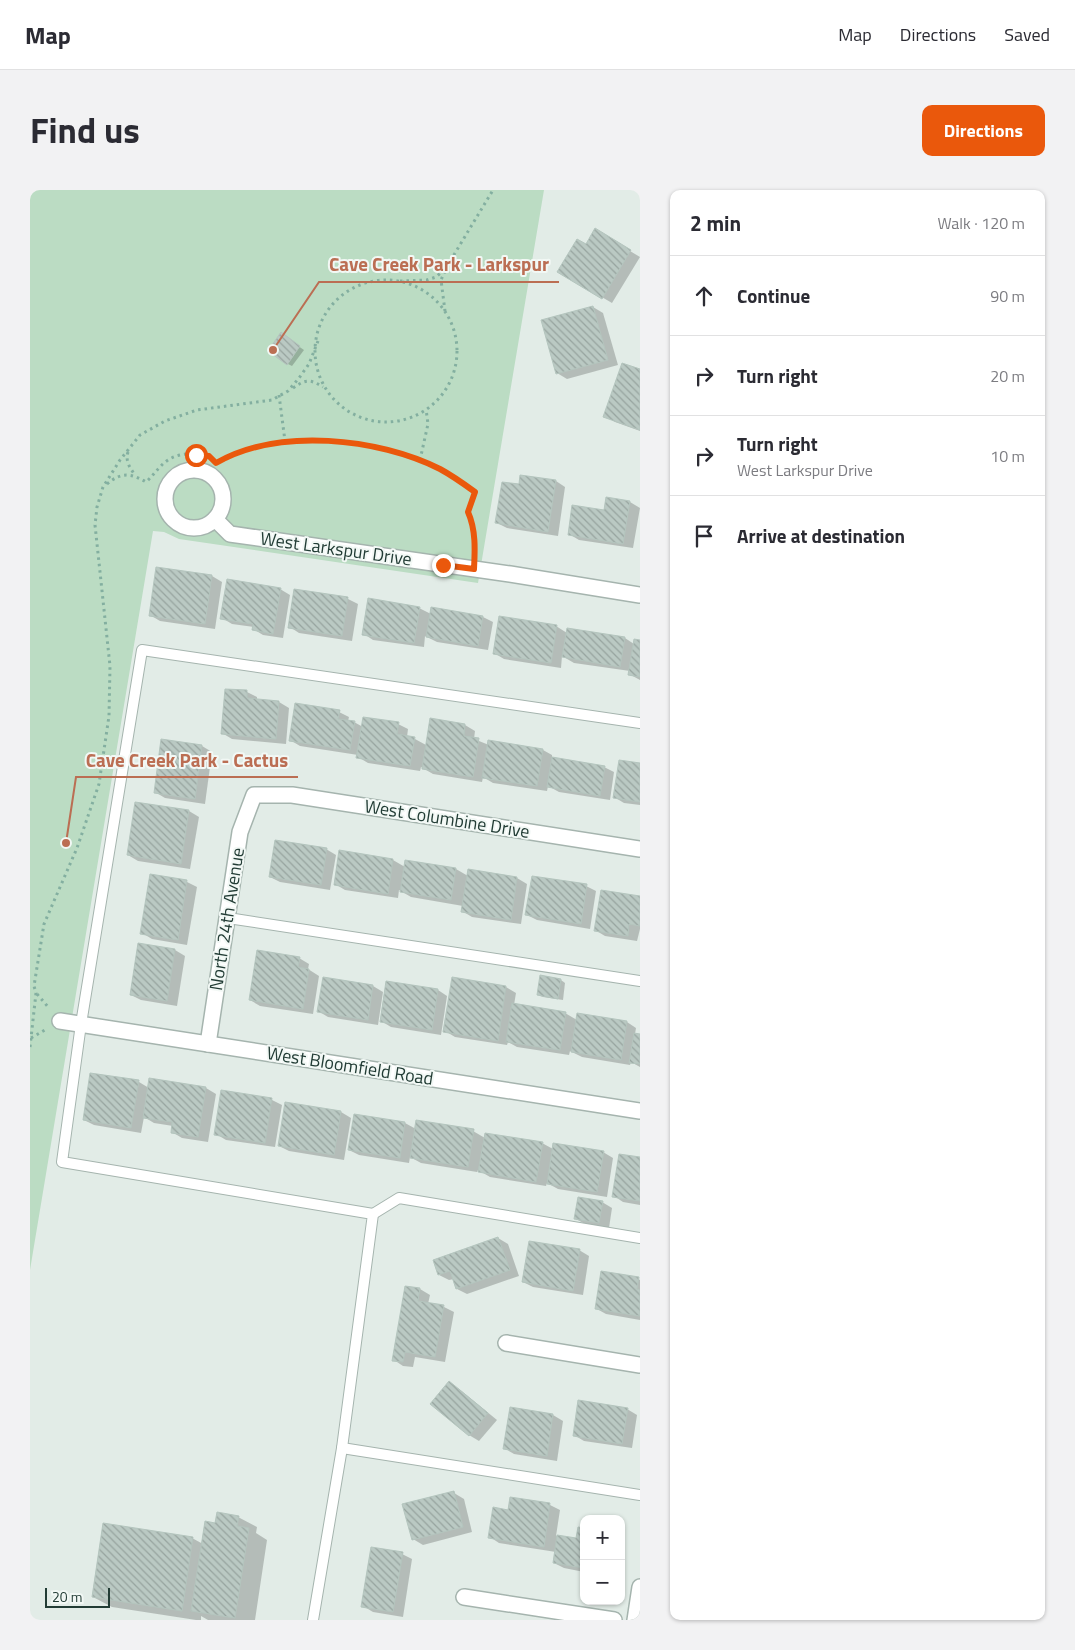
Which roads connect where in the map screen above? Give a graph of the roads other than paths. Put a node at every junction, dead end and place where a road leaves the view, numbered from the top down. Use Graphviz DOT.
graph roads {
  1 [pos="216,519"];
  2 [pos="640,595"];
  3 [pos="640,723"];
  4 [pos="254,795"];
  5 [pos="640,849"];
  6 [pos="228,918"];
  7 [pos="640,981"];
  8 [pos="60,1021"];
  9 [pos="81,1024"];
  10 [pos="208,1044"];
  11 [pos="640,1111"];
  12 [pos="373,1214"];
  13 [pos="640,1238"];
  14 [pos="506,1343"];
  15 [pos="640,1365"];
  16 [pos="342,1448"];
  17 [pos="640,1496"];
  18 [pos="640,1587"];
  19 [pos="464,1597"];
  20 [pos="313,1620"];
  21 [pos="614,1620"];
  22 [pos="634,1620"];
  1 -- 2 [label="street, West Larkspur Drive"];
  3 -- 9 [label="lane"];
  4 -- 5 [label="street, West Columbine Drive"];
  4 -- 6 [label="street, North 24th Avenue"];
  6 -- 7 [label="lane"];
  6 -- 10 [label="street, North 24th Avenue"];
  8 -- 9 [label="street, West Bloomfield Road"];
  9 -- 10 [label="street, West Bloomfield Road"];
  9 -- 12 [label="lane"];
  10 -- 11 [label="street, West Bloomfield Road"];
  12 -- 13 [label="lane"];
  12 -- 16 [label="lane"];
  14 -- 15 [label="street"];
  16 -- 17 [label="lane"];
  16 -- 20 [label="lane"];
  18 -- 22 [label="street"];
  19 -- 21 [label="street"];
}
